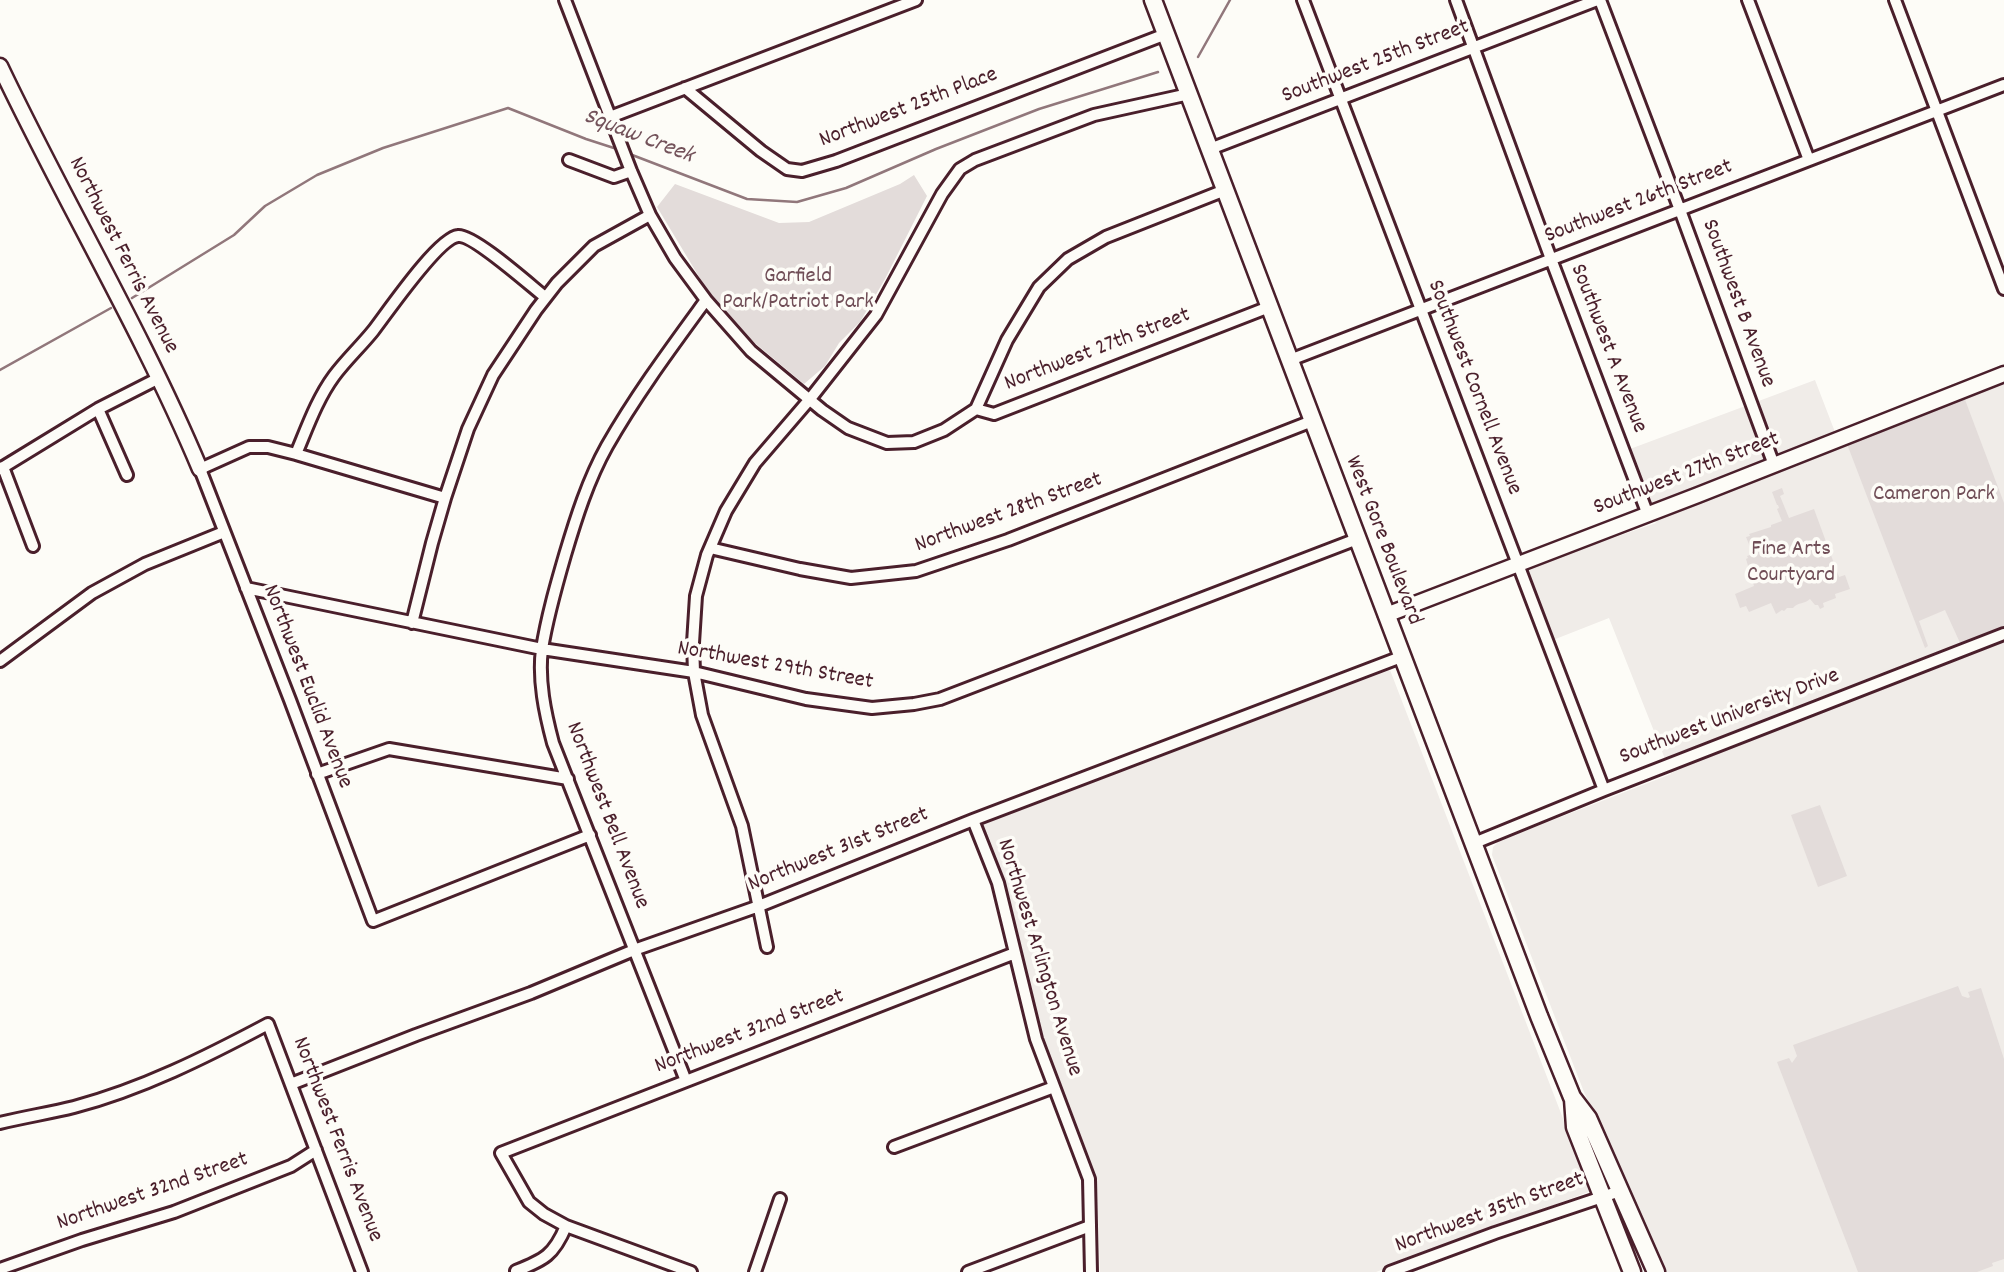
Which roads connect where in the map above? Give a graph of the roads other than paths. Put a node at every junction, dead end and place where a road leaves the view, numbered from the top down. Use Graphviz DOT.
graph roads {
  1 [pos="565,0"];
  2 [pos="916,0"];
  3 [pos="1153,0"];
  4 [pos="1303,0"];
  5 [pos="1456,0"];
  6 [pos="1599,0"];
  7 [pos="1748,0"];
  8 [pos="1895,0"];
  9 [pos="1166,34"];
  10 [pos="1473,48"];
  11 [pos="0,66"];
  12 [pos="2004,85"];
  13 [pos="685,88"];
  14 [pos="1189,94"];
  15 [pos="1341,99"];
  16 [pos="1937,110"];
  17 [pos="610,117"];
  18 [pos="1210,149"];
  19 [pos="569,160"];
  20 [pos="1809,160"];
  21 [pos="629,168"];
  22 [pos="1225,190"];
  23 [pos="1680,210"];
  24 [pos="650,215"];
  25 [pos="1551,260"];
  26 [pos="2004,289"];
  27 [pos="545,298"];
  28 [pos="706,300"];
  29 [pos="1269,307"];
  30 [pos="1421,310"];
  31 [pos="1290,360"];
  32 [pos="2004,374"];
  33 [pos="159,378"];
  34 [pos="810,399"];
  35 [pos="98,408"];
  36 [pos="976,409"];
  37 [pos="1312,421"];
  38 [pos="296,454"];
  39 [pos="1774,465"];
  40 [pos="1,468"];
  41 [pos="200,469"];
  42 [pos="127,475"];
  43 [pos="445,498"];
  44 [pos="1648,515"];
  45 [pos="224,532"];
  46 [pos="1357,539"];
  47 [pos="33,546"];
  48 [pos="710,548"];
  49 [pos="1518,564"];
  50 [pos="246,588"];
  51 [pos="1386,615"];
  52 [pos="412,623"];
  53 [pos="2004,634"];
  54 [pos="542,649"];
  55 [pos="1402,657"];
  56 [pos="0,661"];
  57 [pos="694,672"];
  58 [pos="317,774"];
  59 [pos="568,779"];
  60 [pos="1604,790"];
  61 [pos="972,820"];
  62 [pos="590,835"];
  63 [pos="1472,844"];
  64 [pos="759,906"];
  65 [pos="767,947"];
  66 [pos="634,950"];
  67 [pos="1015,953"];
  68 [pos="685,1081"];
  69 [pos="291,1084"];
  70 [pos="1054,1087"];
  71 [pos="1572,1097"];
  72 [pos="0,1123"];
  73 [pos="894,1147"];
  74 [pos="316,1150"];
  75 [pos="1620,1191"];
  76 [pos="1604,1196"];
  77 [pos="780,1199"];
  78 [pos="566,1226"];
  79 [pos="1090,1226"];
  80 [pos="0,1269"];
  81 [pos="516,1270"];
  82 [pos="362,1272"];
  83 [pos="691,1272"];
  84 [pos="755,1272"];
  85 [pos="968,1272"];
  86 [pos="1091,1272"];
  87 [pos="1390,1272"];
  88 [pos="1632,1272"];
  89 [pos="1656,1272"];
  1 -- 17 [label="street"];
  2 -- 13 [label="street"];
  3 -- 9 [label="main road, West Gore Boulevard"];
  4 -- 15 [label="street, Southwest Cornell Avenue"];
  5 -- 10 [label="street, Southwest A Avenue"];
  6 -- 10 [label="street, Southwest 25th Street"];
  6 -- 23 [label="street, Southwest B Avenue"];
  7 -- 20 [label="street"];
  8 -- 16 [label="street"];
  9 -- 13 [label="street, Northwest 25th Place"];
  9 -- 14 [label="main road, West Gore Boulevard"];
  10 -- 15 [label="street, Southwest 25th Street"];
  10 -- 25 [label="street, Southwest A Avenue"];
  11 -- 33 [label="street, Northwest Ferris Avenue"];
  12 -- 16 [label="street, Southwest 26th Street"];
  13 -- 17 [label="street"];
  14 -- 18 [label="main road, West Gore Boulevard"];
  14 -- 34 [label="street"];
  15 -- 18 [label="street, Southwest 25th Street"];
  15 -- 30 [label="street, Southwest Cornell Avenue"];
  16 -- 20 [label="street, Southwest 26th Street"];
  16 -- 26 [label="street"];
  17 -- 21 [label="street"];
  18 -- 22 [label="main road, West Gore Boulevard"];
  19 -- 21 [label="street"];
  20 -- 23 [label="street, Southwest 26th Street"];
  21 -- 24 [label="street"];
  22 -- 29 [label="main road, West Gore Boulevard"];
  22 -- 36 [label="street"];
  23 -- 25 [label="street, Southwest 26th Street"];
  23 -- 39 [label="street, Southwest B Avenue"];
  24 -- 27 [label="street"];
  24 -- 28 [label="street"];
  25 -- 30 [label="street, Southwest 26th Street"];
  25 -- 44 [label="street, Southwest A Avenue"];
  27 -- 38 [label="street"];
  27 -- 43 [label="street"];
  28 -- 34 [label="street"];
  28 -- 54 [label="street, Northwest Bell Avenue"];
  29 -- 31 [label="main road, West Gore Boulevard"];
  29 -- 36 [label="street, Northwest 27th Street"];
  30 -- 31 [label="street, Southwest 26th Street"];
  30 -- 49 [label="street, Southwest Cornell Avenue"];
  31 -- 37 [label="main road, West Gore Boulevard"];
  32 -- 39 [label="street, Southwest 27th Street"];
  33 -- 35 [label="street"];
  33 -- 41 [label="street, Northwest Ferris Avenue"];
  34 -- 36 [label="street"];
  34 -- 48 [label="street"];
  35 -- 40 [label="street"];
  35 -- 42 [label="street"];
  37 -- 46 [label="main road, West Gore Boulevard"];
  37 -- 48 [label="street, Northwest 28th Street"];
  38 -- 41 [label="street"];
  38 -- 43 [label="street"];
  39 -- 44 [label="street, Southwest 27th Street"];
  40 -- 47 [label="street"];
  41 -- 45 [label="street, Northwest Euclid Avenue"];
  43 -- 52 [label="street"];
  44 -- 49 [label="street, Southwest 27th Street"];
  45 -- 50 [label="street, Northwest Euclid Avenue"];
  45 -- 56 [label="street"];
  46 -- 51 [label="main road, West Gore Boulevard"];
  46 -- 57 [label="street, Northwest 29th Street"];
  48 -- 57 [label="street"];
  49 -- 51 [label="street, Southwest 27th Street"];
  49 -- 60 [label="street, Southwest Cornell Avenue"];
  50 -- 52 [label="street, Northwest 29th Street"];
  50 -- 58 [label="street, Northwest Euclid Avenue"];
  51 -- 55 [label="main road, West Gore Boulevard"];
  52 -- 54 [label="street, Northwest 29th Street"];
  53 -- 60 [label="street, Southwest University Drive"];
  54 -- 57 [label="street, Northwest 29th Street"];
  54 -- 59 [label="street, Northwest Bell Avenue"];
  55 -- 61 [label="street, Northwest 31st Street"];
  55 -- 63 [label="main road, West Gore Boulevard"];
  57 -- 64 [label="street"];
  58 -- 59 [label="street"];
  58 -- 62 [label="street, Northwest Euclid Avenue"];
  59 -- 62 [label="street, Northwest Bell Avenue"];
  60 -- 63 [label="street, Southwest University Drive"];
  61 -- 64 [label="street, Northwest 31st Street"];
  61 -- 67 [label="street, Northwest Arlington Avenue"];
  62 -- 66 [label="street, Northwest Bell Avenue"];
  63 -- 71 [label="main road, West Gore Boulevard"];
  64 -- 65 [label="street"];
  64 -- 66 [label="street, Northwest 31st Street"];
  66 -- 68 [label="street, Northwest Bell Avenue"];
  66 -- 69 [label="street, Northwest 31st Street"];
  67 -- 68 [label="street, Northwest 32nd Street"];
  67 -- 70 [label="street, Northwest Arlington Avenue"];
  68 -- 78 [label="street, Northwest 32nd Street"];
  69 -- 72 [label="street, Northwest Ferris Avenue"];
  69 -- 74 [label="street, Northwest Ferris Avenue"];
  70 -- 73 [label="street"];
  70 -- 79 [label="street, Northwest Arlington Avenue"];
  71 -- 75 [label="main road, West Gore Boulevard"];
  71 -- 76 [label="main road, West Gore Boulevard"];
  74 -- 80 [label="street, Northwest 32nd Street"];
  74 -- 82 [label="street, Northwest Ferris Avenue"];
  75 -- 76 [label="street, Northwest 35th Street"];
  75 -- 89 [label="main road, West Gore Boulevard"];
  76 -- 87 [label="street, Northwest 35th Street"];
  76 -- 88 [label="main road, West Gore Boulevard"];
  77 -- 84 [label="street"];
  78 -- 81 [label="street"];
  78 -- 83 [label="street"];
  79 -- 85 [label="street"];
  79 -- 86 [label="street, Northwest Arlington Avenue"];
}
